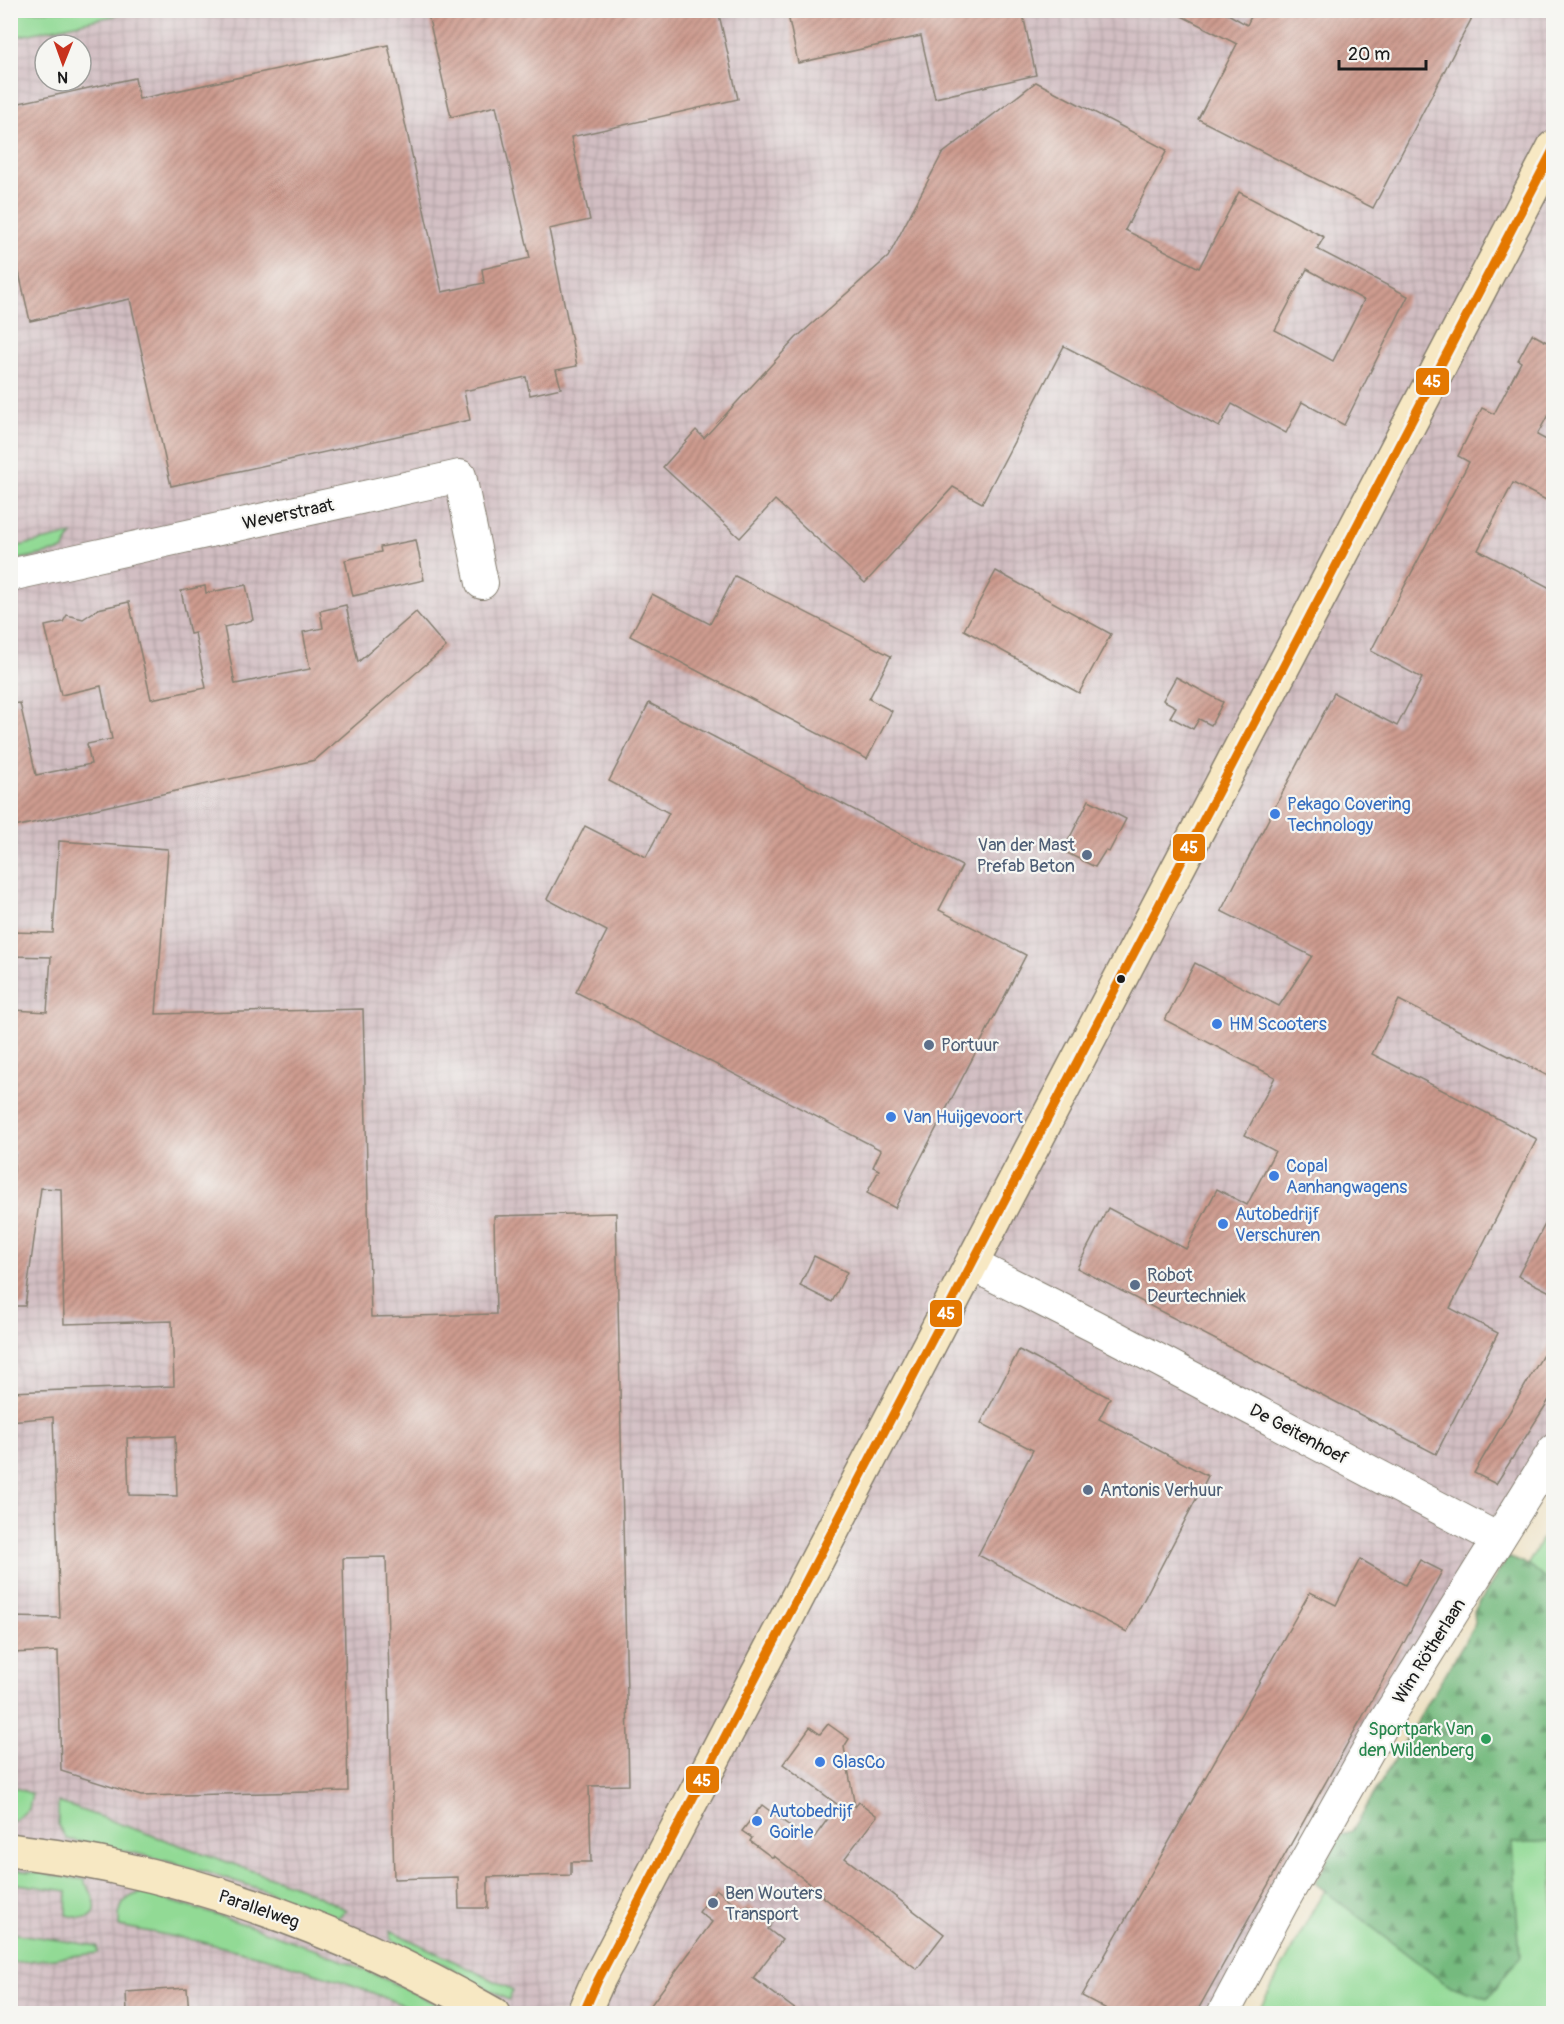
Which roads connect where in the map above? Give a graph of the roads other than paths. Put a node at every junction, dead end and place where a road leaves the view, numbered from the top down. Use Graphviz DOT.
graph roads {
  1 [pos="1554,147"];
  2 [pos="10,575"];
  3 [pos="482,583"];
  4 [pos="971,1264"];
  5 [pos="1554,1450"];
  6 [pos="1498,1539"];
  7 [pos="10,1850"];
  8 [pos="493,2013"];
  9 [pos="583,2013"];
  10 [pos="1223,2013"];
  1 -- 4 [label="street"];
  2 -- 3 [label="street, Weverstraat"];
  4 -- 6 [label="street, De Geitenhoef"];
  4 -- 9 [label="street"];
  5 -- 6 [label="street, Wim Rötherlaan"];
  6 -- 10 [label="street, Wim Rötherlaan"];
  7 -- 8 [label="street, Parallelweg"];
}
